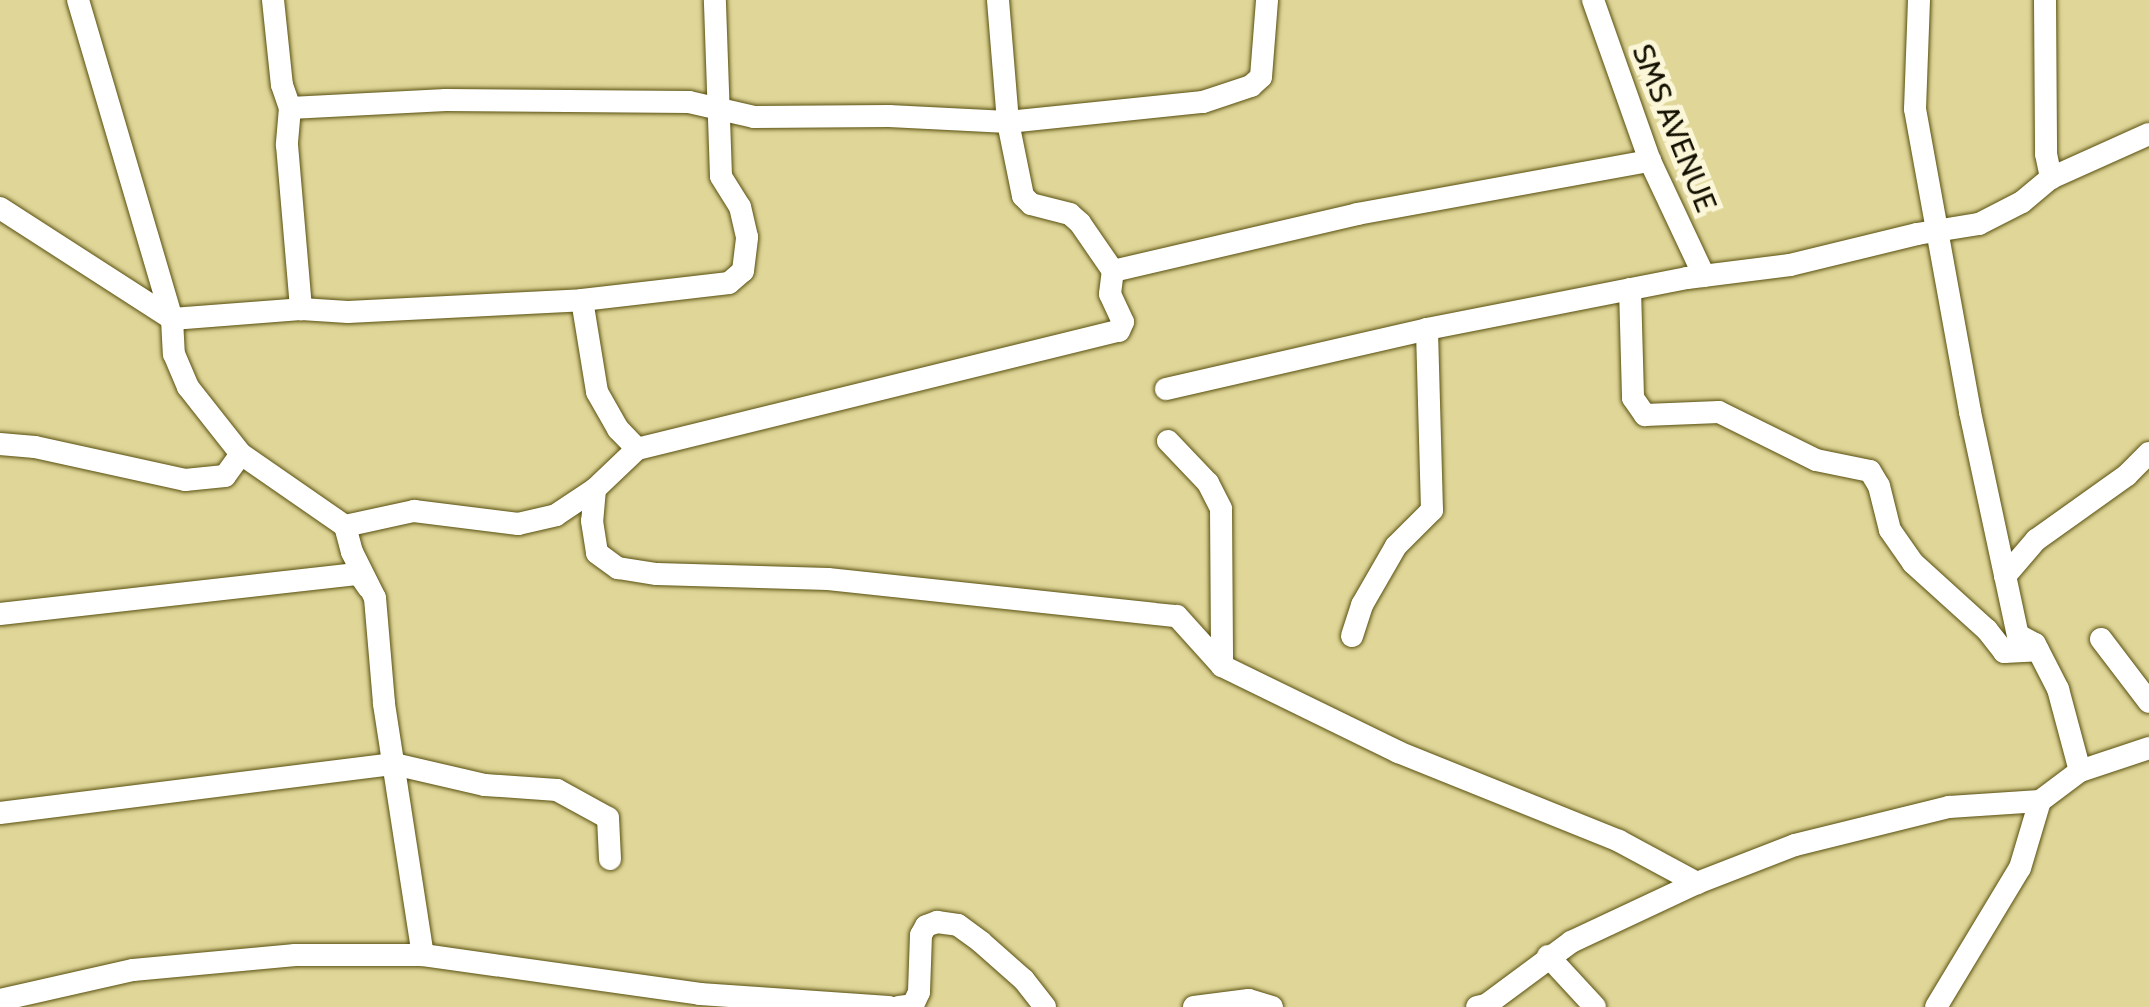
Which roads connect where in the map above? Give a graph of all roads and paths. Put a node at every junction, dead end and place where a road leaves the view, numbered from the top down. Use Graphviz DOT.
graph roads {
  1 [pos="78,0"];
  2 [pos="273,0"];
  3 [pos="716,0"];
  4 [pos="998,0"];
  5 [pos="1267,0"];
  6 [pos="1594,0"];
  7 [pos="1919,0"];
  8 [pos="2045,0"];
  9 [pos="290,108"];
  10 [pos="721,111"];
  11 [pos="1008,122"];
  12 [pos="2149,134"];
  13 [pos="1650,160"];
  14 [pos="2051,178"];
  15 [pos="0,208"];
  16 [pos="1935,234"];
  17 [pos="1113,272"];
  18 [pos="1704,276"];
  19 [pos="1630,290"];
  20 [pos="582,300"];
  21 [pos="300,309"];
  22 [pos="172,320"];
  23 [pos="1427,330"];
  24 [pos="1166,388"];
  25 [pos="1168,441"];
  26 [pos="0,444"];
  27 [pos="637,449"];
  28 [pos="2149,453"];
  29 [pos="241,454"];
  30 [pos="595,488"];
  31 [pos="345,526"];
  32 [pos="2005,576"];
  33 [pos="375,598"];
  34 [pos="0,614"];
  35 [pos="1352,636"];
  36 [pos="2101,639"];
  37 [pos="2038,650"];
  38 [pos="1222,666"];
  39 [pos="2149,702"];
  40 [pos="2149,748"];
  41 [pos="394,764"];
  42 [pos="2080,771"];
  43 [pos="2040,801"];
  44 [pos="0,812"];
  45 [pos="610,859"];
  46 [pos="1697,883"];
  47 [pos="422,955"];
  48 [pos="1548,956"];
  49 [pos="0,1000"];
  50 [pos="1483,1006"];
  51 [pos="889,1007"];
  52 [pos="898,1007"];
  53 [pos="1045,1007"];
  54 [pos="1194,1007"];
  55 [pos="1272,1007"];
  56 [pos="1595,1007"];
  57 [pos="1936,1007"];
  1 -- 22 [label="street"];
  2 -- 9 [label="street"];
  3 -- 10 [label="street"];
  4 -- 11 [label="street"];
  5 -- 11 [label="street"];
  6 -- 13 [label="street, SMS AVENUE"];
  7 -- 16 [label="street"];
  8 -- 14 [label="street"];
  9 -- 10 [label="street"];
  9 -- 21 [label="street"];
  10 -- 11 [label="street"];
  10 -- 20 [label="street"];
  11 -- 17 [label="street"];
  12 -- 14 [label="street"];
  13 -- 17 [label="street"];
  13 -- 18 [label="street, SMS AVENUE"];
  14 -- 16 [label="street"];
  15 -- 22 [label="street"];
  16 -- 18 [label="street"];
  16 -- 32 [label="street"];
  17 -- 27 [label="street"];
  18 -- 19 [label="street"];
  19 -- 23 [label="street"];
  19 -- 37 [label="street"];
  20 -- 21 [label="street"];
  20 -- 27 [label="street"];
  21 -- 22 [label="street"];
  22 -- 29 [label="street"];
  23 -- 24 [label="street"];
  23 -- 35 [label="street"];
  25 -- 38 [label="street"];
  26 -- 29 [label="street"];
  27 -- 30 [label="street"];
  28 -- 32 [label="street"];
  29 -- 31 [label="street"];
  30 -- 31 [label="street"];
  30 -- 38 [label="street"];
  31 -- 33 [label="street"];
  32 -- 37 [label="street"];
  33 -- 34 [label="street"];
  33 -- 41 [label="street"];
  36 -- 39 [label="street"];
  37 -- 42 [label="street"];
  38 -- 46 [label="street"];
  40 -- 42 [label="street"];
  41 -- 44 [label="street"];
  41 -- 45 [label="street"];
  41 -- 47 [label="street"];
  42 -- 43 [label="street"];
  43 -- 46 [label="street"];
  43 -- 57 [label="street"];
  46 -- 48 [label="street"];
  47 -- 49 [label="street"];
  47 -- 51 [label="street"];
  48 -- 50 [label="street"];
  48 -- 56 [label="street"];
  52 -- 53 [label="street"];
  54 -- 55 [label="street"];
}
